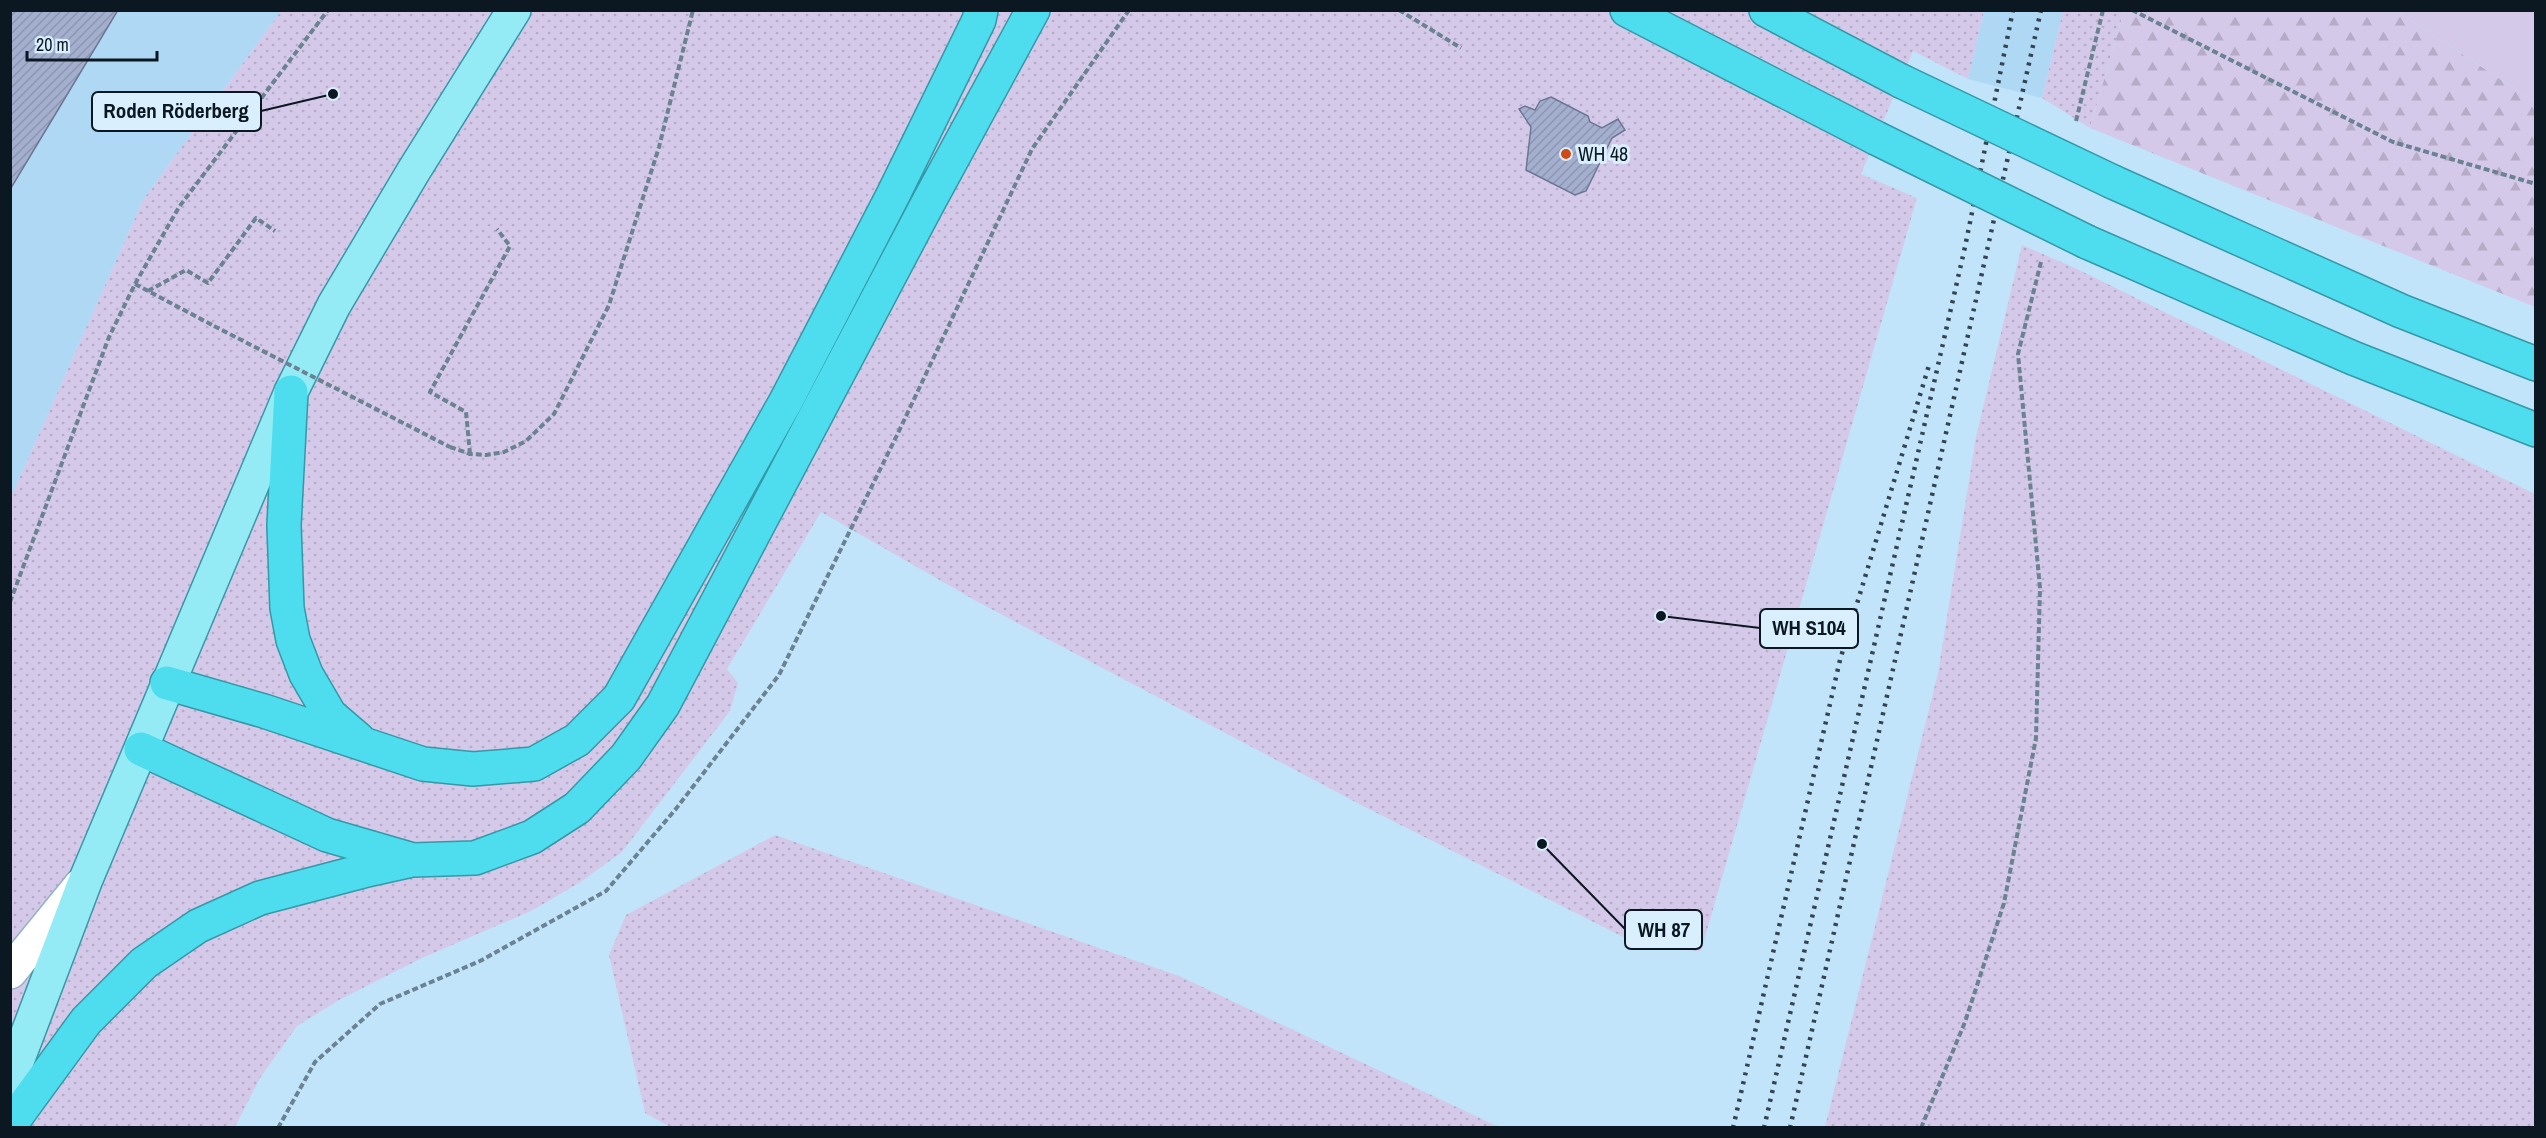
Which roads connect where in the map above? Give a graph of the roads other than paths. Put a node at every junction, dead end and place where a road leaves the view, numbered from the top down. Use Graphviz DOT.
graph roads {
  1 [pos="514,10"];
  2 [pos="981,10"];
  3 [pos="1033,10"];
  4 [pos="1627,10"];
  5 [pos="1766,10"];
  6 [pos="2535,364"];
  7 [pos="291,392"];
  8 [pos="2535,430"];
  9 [pos="167,684"];
  10 [pos="366,746"];
  11 [pos="141,749"];
  12 [pos="413,860"];
  13 [pos="86,879"];
  14 [pos="10,972"];
  15 [pos="10,1080"];
  16 [pos="10,1125"];
  1 -- 7 [label="main road"];
  2 -- 10 [label="highway"];
  3 -- 12 [label="highway"];
  4 -- 8 [label="highway, bridge"];
  5 -- 6 [label="highway, bridge"];
  7 -- 9 [label="main road"];
  7 -- 10 [label="highway"];
  9 -- 10 [label="highway"];
  9 -- 11 [label="main road"];
  11 -- 12 [label="highway"];
  11 -- 13 [label="main road"];
  12 -- 16 [label="highway"];
  13 -- 14 [label="street"];
  13 -- 15 [label="main road"];
}
